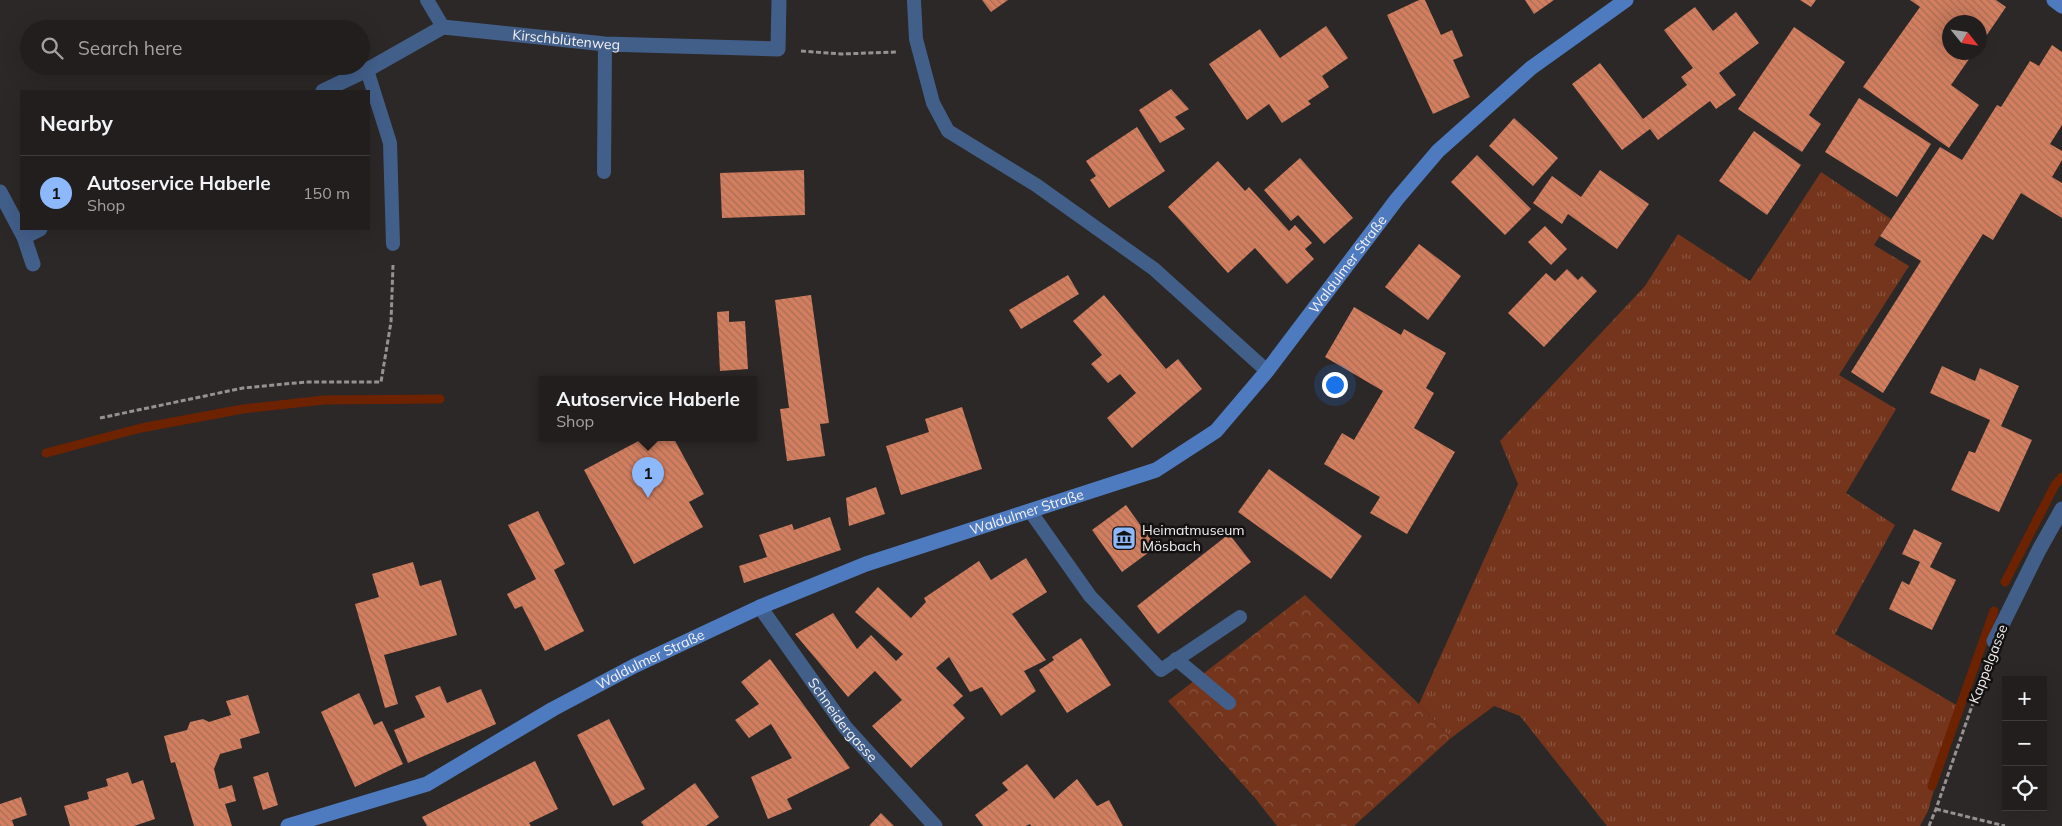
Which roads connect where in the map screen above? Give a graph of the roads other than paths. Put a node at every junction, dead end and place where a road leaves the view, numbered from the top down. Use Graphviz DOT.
graph roads {
  1 [pos="427,0"];
  2 [pos="779,0"];
  3 [pos="1626,0"];
  4 [pos="2054,0"];
  5 [pos="914,1"];
  6 [pos="2062,6"];
  7 [pos="443,28"];
  8 [pos="605,44"];
  9 [pos="370,68"];
  10 [pos="357,75"];
  11 [pos="369,75"];
  12 [pos="325,90"];
  13 [pos="604,172"];
  14 [pos="0,192"];
  15 [pos="20,230"];
  16 [pos="20,230"];
  17 [pos="38,230"];
  18 [pos="24,237"];
  19 [pos="393,244"];
  20 [pos="33,264"];
  21 [pos="1267,371"];
  22 [pos="2062,509"];
  23 [pos="1030,511"];
  24 [pos="760,607"];
  25 [pos="1240,617"];
  26 [pos="1994,641"];
  27 [pos="1176,659"];
  28 [pos="1229,703"];
  29 [pos="288,826"];
  30 [pos="935,826"];
  1 -- 7 [label="lane"];
  2 -- 8 [label="street, Kirschblütenweg"];
  3 -- 21 [label="street, Waldulmer Straße"];
  4 -- 6 [label="street"];
  5 -- 21 [label="lane"];
  7 -- 8 [label="street, Kirschblütenweg"];
  7 -- 9 [label="street"];
  8 -- 13 [label="lane"];
  10 -- 12 [label="street"];
  11 -- 19 [label="lane"];
  14 -- 15 [label="street"];
  16 -- 18 [label="street"];
  17 -- 18 [label="street"];
  18 -- 20 [label="street"];
  21 -- 23 [label="street, Waldulmer Straße"];
  22 -- 26 [label="street, Kappelgasse"];
  23 -- 24 [label="street, Waldulmer Straße"];
  23 -- 27 [label="lane"];
  24 -- 29 [label="street, Waldulmer Straße"];
  24 -- 30 [label="street, Schneidergasse"];
  25 -- 27 [label="lane"];
  27 -- 28 [label="lane"];
}
